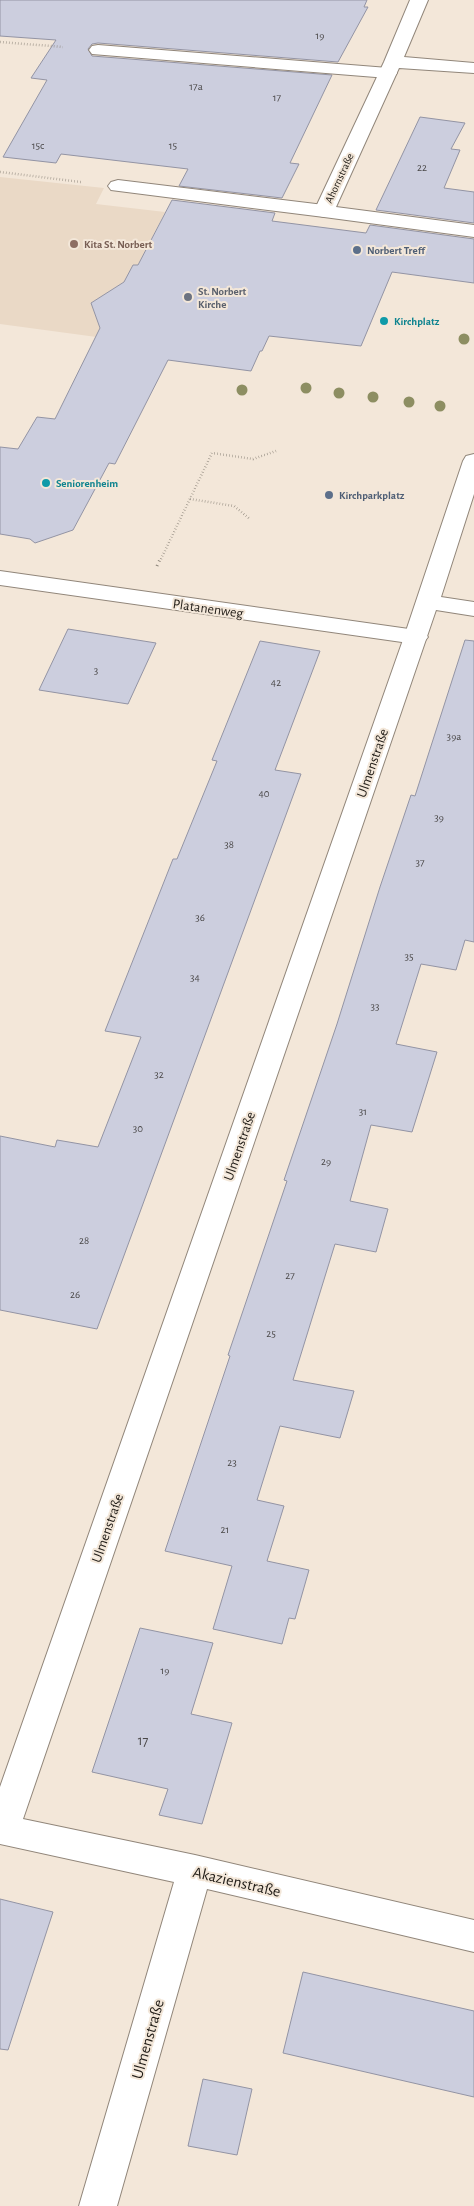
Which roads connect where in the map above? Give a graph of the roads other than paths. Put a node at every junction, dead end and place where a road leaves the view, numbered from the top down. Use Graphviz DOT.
graph roads {
  1 [pos="419,0"];
  2 [pos="98,50"];
  3 [pos="390,68"];
  4 [pos="474,68"];
  5 [pos="118,186"];
  6 [pos="324,211"];
  7 [pos="474,231"];
  8 [pos="474,461"];
  9 [pos="0,578"];
  10 [pos="428,602"];
  11 [pos="474,609"];
  12 [pos="416,637"];
  13 [pos="1,1830"];
  14 [pos="195,1871"];
  15 [pos="474,1936"];
  16 [pos="98,2206"];
  1 -- 3 [label="street, Ahornstraße"];
  2 -- 3 [label="street"];
  3 -- 4 [label="street"];
  3 -- 6 [label="street, Ahornstraße"];
  5 -- 6 [label="street"];
  6 -- 7 [label="street, Ahornstraße"];
  8 -- 10 [label="street, Ulmenstraße"];
  9 -- 12 [label="street, Platanenweg"];
  10 -- 11 [label="street"];
  10 -- 12 [label="street, Ulmenstraße"];
  12 -- 13 [label="street, Ulmenstraße"];
  13 -- 14 [label="street, Akazienstraße"];
  14 -- 15 [label="street, Akazienstraße"];
  14 -- 16 [label="street, Ulmenstraße"];
}
